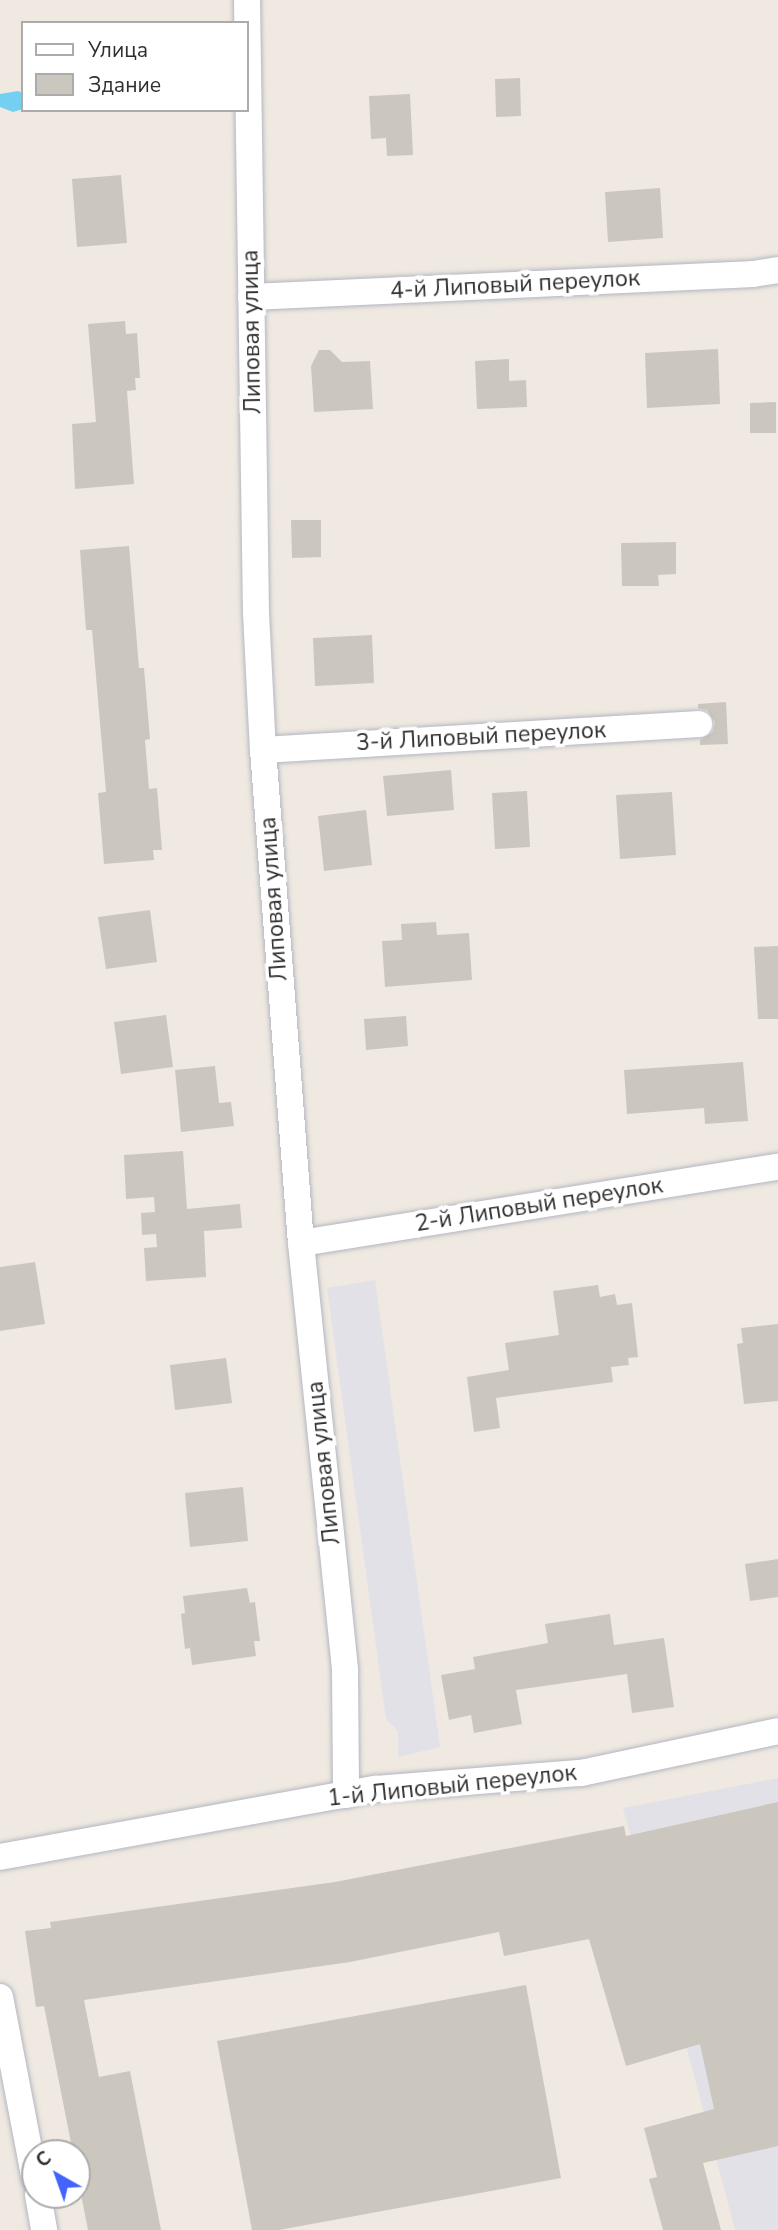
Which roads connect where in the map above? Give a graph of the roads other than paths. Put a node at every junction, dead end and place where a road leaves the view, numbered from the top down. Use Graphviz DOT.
graph roads {
  1 [pos="247,0"];
  2 [pos="247,21"];
  3 [pos="248,74"];
  4 [pos="778,270"];
  5 [pos="251,297"];
  6 [pos="699,724"];
  7 [pos="263,750"];
  8 [pos="778,1167"];
  9 [pos="301,1243"];
  10 [pos="778,1731"];
  11 [pos="346,1795"];
  12 [pos="0,1857"];
  13 [pos="0,1997"];
  14 [pos="27,2139"];
  15 [pos="40,2209"];
  16 [pos="44,2230"];
  1 -- 2 [label="street, Липовая улица"];
  3 -- 5 [label="street, Липовая улица"];
  4 -- 5 [label="street, 4-й Липовый переулок"];
  5 -- 7 [label="street, Липовая улица"];
  6 -- 7 [label="street, 3-й Липовый переулок"];
  7 -- 9 [label="street, Липовая улица"];
  8 -- 9 [label="street, 2-й Липовый переулок"];
  9 -- 11 [label="street, Липовая улица"];
  10 -- 11 [label="street, 1-й Липовый переулок"];
  11 -- 12 [label="street, 1-й Липовый переулок"];
  13 -- 14 [label="street"];
  15 -- 16 [label="street"];
}
